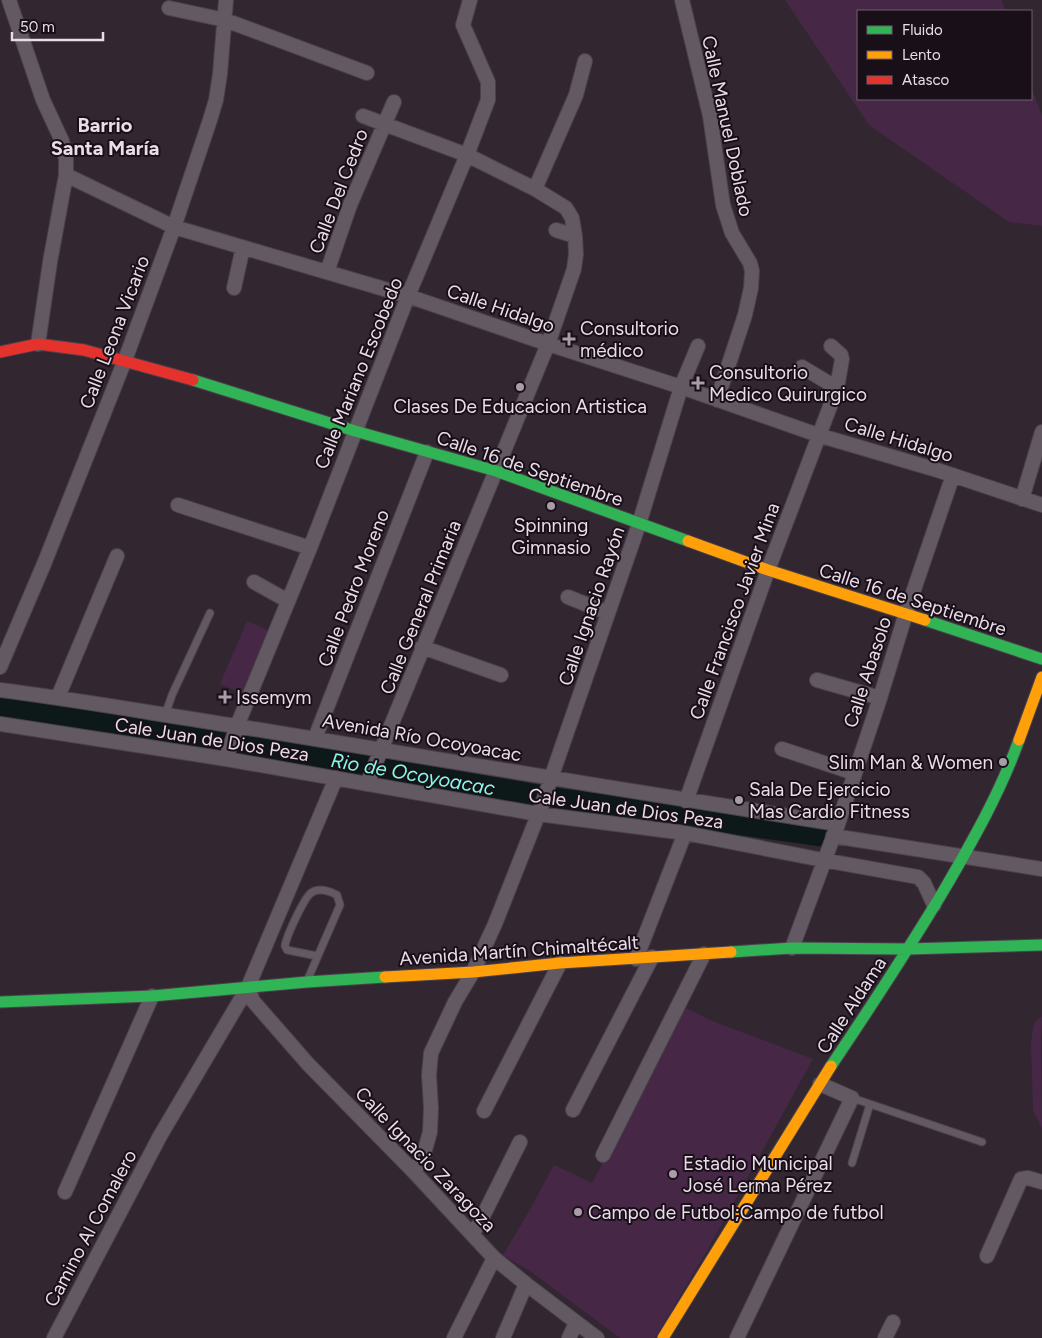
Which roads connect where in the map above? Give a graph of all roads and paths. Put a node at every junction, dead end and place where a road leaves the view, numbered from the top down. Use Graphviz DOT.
graph roads {
  1 [pos="9,0"];
  2 [pos="226,0"];
  3 [pos="470,0"];
  4 [pos="682,0"];
  5 [pos="169,8"];
  6 [pos="225,20"];
  7 [pos="585,61"];
  8 [pos="367,74"];
  9 [pos="394,102"];
  10 [pos="363,116"];
  11 [pos="384,124"];
  12 [pos="468,155"];
  13 [pos="66,175"];
  14 [pos="535,189"];
  15 [pos="174,227"];
  16 [pos="556,230"];
  17 [pos="574,236"];
  18 [pos="243,247"];
  19 [pos="327,272"];
  20 [pos="234,288"];
  21 [pos="408,296"];
  22 [pos="38,344"];
  23 [pos="548,344"];
  24 [pos="698,346"];
  25 [pos="831,346"];
  26 [pos="0,352"];
  27 [pos="125,360"];
  28 [pos="802,367"];
  29 [pos="681,387"];
  30 [pos="836,388"];
  31 [pos="717,400"];
  32 [pos="355,431"];
  33 [pos="1042,432"];
  34 [pos="818,435"];
  35 [pos="426,452"];
  36 [pos="496,471"];
  37 [pos="954,475"];
  38 [pos="1022,498"];
  39 [pos="1042,504"];
  40 [pos="178,505"];
  41 [pos="639,524"];
  42 [pos="310,548"];
  43 [pos="117,556"];
  44 [pos="768,570"];
  45 [pos="254,582"];
  46 [pos="568,597"];
  47 [pos="288,601"];
  48 [pos="608,613"];
  49 [pos="906,613"];
  50 [pos="210,614"];
  51 [pos="422,647"];
  52 [pos="1042,659"];
  53 [pos="0,668"];
  54 [pos="501,675"];
  55 [pos="1042,677"];
  56 [pos="817,680"];
  57 [pos="0,690"];
  58 [pos="58,697"];
  59 [pos="880,698"];
  60 [pos="165,715"];
  61 [pos="0,724"];
  62 [pos="236,729"];
  63 [pos="315,738"];
  64 [pos="782,749"];
  65 [pos="380,754"];
  66 [pos="227,756"];
  67 [pos="854,773"];
  68 [pos="336,778"];
  69 [pos="551,781"];
  70 [pos="368,782"];
  71 [pos="686,801"];
  72 [pos="539,812"];
  73 [pos="835,830"];
  74 [pos="685,833"];
  75 [pos="963,858"];
  76 [pos="823,860"];
  77 [pos="1042,869"];
  78 [pos="934,905"];
  79 [pos="1042,945"];
  80 [pos="792,948"];
  81 [pos="908,949"];
  82 [pos="704,954"];
  83 [pos="317,956"];
  84 [pos="652,958"];
  85 [pos="636,959"];
  86 [pos="560,963"];
  87 [pos="473,972"];
  88 [pos="307,982"];
  89 [pos="248,987"];
  90 [pos="152,996"];
  91 [pos="0,1002"];
  92 [pos="820,1084"];
  93 [pos="852,1098"];
  94 [pos="870,1104"];
  95 [pos="573,1110"];
  96 [pos="484,1112"];
  97 [pos="520,1142"];
  98 [pos="982,1142"];
  99 [pos="602,1155"];
  100 [pos="852,1163"];
  101 [pos="414,1172"];
  102 [pos="1042,1182"];
  103 [pos="66,1192"];
  104 [pos="472,1234"];
  105 [pos="987,1256"];
  106 [pos="494,1258"];
  107 [pos="526,1284"];
  108 [pos="892,1322"];
  109 [pos="576,1323"];
  110 [pos="54,1338"];
  111 [pos="454,1338"];
  112 [pos="502,1338"];
  113 [pos="569,1338"];
  114 [pos="597,1338"];
  115 [pos="663,1338"];
  116 [pos="737,1338"];
  117 [pos="885,1338"];
  1 -- 13 [label="street"];
  2 -- 6 [label="street, Calle Leona Vicario"];
  3 -- 12 [label="street, Calle Mariano Escobedo"];
  4 -- 31 [label="street, Calle Manuel Doblado"];
  5 -- 6 [label="street"];
  6 -- 8 [label="street"];
  6 -- 15 [label="street, Calle Leona Vicario"];
  7 -- 14 [label="street"];
  9 -- 11 [label="street, Calle Del Cedro"];
  10 -- 11 [label="street, Calle General Primaria"];
  11 -- 12 [label="street, Calle General Primaria"];
  11 -- 19 [label="street, Calle Del Cedro"];
  12 -- 14 [label="street, Calle General Primaria"];
  12 -- 21 [label="street, Calle Mariano Escobedo"];
  13 -- 15 [label="street, Calle Hidalgo"];
  13 -- 22 [label="street"];
  14 -- 17 [label="street, Calle General Primaria"];
  15 -- 18 [label="street, Calle Hidalgo"];
  15 -- 27 [label="street, Calle Leona Vicario"];
  16 -- 17 [label="street"];
  17 -- 23 [label="street, Calle General Primaria"];
  18 -- 19 [label="street, Calle Hidalgo"];
  18 -- 20 [label="street"];
  19 -- 21 [label="street, Calle Hidalgo"];
  21 -- 23 [label="street, Calle Hidalgo"];
  21 -- 32 [label="street, Calle Mariano Escobedo"];
  22 -- 26 [label="main road, Calle 16 de Septiembre"];
  22 -- 27 [label="main road, Calle 16 de Septiembre"];
  23 -- 29 [label="street, Calle Hidalgo"];
  23 -- 36 [label="street, Calle General Primaria"];
  24 -- 29 [label="street, Calle Ignacio Rayón"];
  25 -- 30 [label="street, Calle Francisco Javier Mina"];
  27 -- 32 [label="main road, Calle 16 de Septiembre"];
  27 -- 53 [label="street, Calle Leona Vicario"];
  28 -- 30 [label="street"];
  29 -- 31 [label="street, Calle Hidalgo"];
  29 -- 41 [label="street, Calle Ignacio Rayón"];
  30 -- 34 [label="street, Calle Francisco Javier Mina"];
  31 -- 34 [label="street, Calle Hidalgo"];
  32 -- 35 [label="main road, Calle 16 de Septiembre"];
  32 -- 42 [label="street, Calle Mariano Escobedo"];
  33 -- 38 [label="street"];
  34 -- 37 [label="street, Calle Hidalgo"];
  34 -- 44 [label="street, Calle Francisco Javier Mina"];
  35 -- 36 [label="main road, Calle 16 de Septiembre"];
  35 -- 63 [label="street, Calle Pedro Moreno"];
  36 -- 41 [label="main road, Calle 16 de Septiembre"];
  36 -- 51 [label="street, Calle General Primaria"];
  37 -- 38 [label="street, Calle Hidalgo"];
  37 -- 49 [label="street, Calle Abasolo"];
  38 -- 39 [label="street, Calle Hidalgo"];
  40 -- 42 [label="street"];
  41 -- 44 [label="main road, Calle 16 de Septiembre"];
  41 -- 48 [label="street, Calle Ignacio Rayón"];
  42 -- 47 [label="street, Calle Mariano Escobedo"];
  43 -- 58 [label="street"];
  44 -- 49 [label="main road, Calle 16 de Septiembre"];
  44 -- 71 [label="street, Calle Francisco Javier Mina"];
  45 -- 47 [label="street"];
  46 -- 48 [label="street"];
  47 -- 62 [label="street, Calle Mariano Escobedo"];
  48 -- 69 [label="street, Calle Ignacio Rayón"];
  49 -- 52 [label="main road, Calle 16 de Septiembre"];
  49 -- 59 [label="street, Calle Abasolo"];
  50 -- 60 [label="lane"];
  51 -- 54 [label="street"];
  51 -- 65 [label="street, Calle General Primaria"];
  55 -- 75 [label="main road, Calle Aldama"];
  56 -- 59 [label="street"];
  57 -- 58 [label="street, Avenida Río Ocoyoacac"];
  58 -- 60 [label="street, Avenida Río Ocoyoacac"];
  59 -- 67 [label="street, Calle Abasolo"];
  60 -- 62 [label="street, Avenida Río Ocoyoacac"];
  61 -- 66 [label="street, Cale Juan de Dios Peza"];
  62 -- 63 [label="street, Avenida Río Ocoyoacac"];
  62 -- 66 [label="street, Calle Mariano Escobedo"];
  63 -- 65 [label="street, Avenida Río Ocoyoacac"];
  64 -- 67 [label="street"];
  65 -- 69 [label="street, Avenida Río Ocoyoacac"];
  65 -- 70 [label="street, Calle General Primaria"];
  66 -- 68 [label="street, Cale Juan de Dios Peza"];
  67 -- 73 [label="street, Calle Abasolo"];
  68 -- 70 [label="street, Cale Juan de Dios Peza"];
  68 -- 89 [label="street, Camino Al Comalero"];
  69 -- 71 [label="street, Avenida Río Ocoyoacac"];
  69 -- 72 [label="street, Calle Ignacio Rayón"];
  70 -- 72 [label="street, Cale Juan de Dios Peza"];
  71 -- 73 [label="street, Avenida Río Ocoyoacac"];
  72 -- 74 [label="street, Cale Juan de Dios Peza"];
  72 -- 87 [label="street"];
  73 -- 75 [label="street, Avenida Río Ocoyoacac"];
  73 -- 76 [label="street, Calle Abasolo"];
  74 -- 76 [label="street, Cale Juan de Dios Peza"];
  74 -- 85 [label="street"];
  75 -- 77 [label="street, Avenida Río Ocoyoacac"];
  75 -- 78 [label="main road, Calle Aldama"];
  76 -- 78 [label="street, Cale Juan de Dios Peza"];
  76 -- 80 [label="street"];
  78 -- 81 [label="main road, Calle Aldama"];
  79 -- 81 [label="main road, Avenida Martín Chimaltécalt"];
  80 -- 81 [label="main road, Avenida Martín Chimaltécalt"];
  80 -- 82 [label="main road, Avenida Martín Chimaltécalt"];
  81 -- 92 [label="main road, Calle Aldama"];
  82 -- 84 [label="main road, Avenida Martín Chimaltécalt"];
  82 -- 99 [label="street"];
  83 -- 83 [label="lane"];
  83 -- 88 [label="lane"];
  84 -- 85 [label="main road, Avenida Martín Chimaltécalt"];
  84 -- 95 [label="street"];
  85 -- 86 [label="main road, Avenida Martín Chimaltécalt"];
  86 -- 87 [label="main road, Avenida Martín Chimaltécalt"];
  86 -- 96 [label="street"];
  87 -- 88 [label="main road, Avenida Martín Chimaltécalt"];
  87 -- 101 [label="street"];
  88 -- 89 [label="main road, Avenida Martín Chimaltécalt"];
  89 -- 90 [label="main road, Avenida Martín Chimaltécalt"];
  89 -- 101 [label="street, Calle Ignacio Zaragoza"];
  89 -- 110 [label="street, Camino Al Comalero"];
  90 -- 91 [label="main road, Avenida Martín Chimaltécalt"];
  90 -- 103 [label="street"];
  92 -- 93 [label="street"];
  92 -- 115 [label="main road, Calle Aldama"];
  93 -- 94 [label="lane"];
  93 -- 116 [label="street"];
  94 -- 98 [label="lane"];
  94 -- 100 [label="lane"];
  97 -- 104 [label="street"];
  101 -- 104 [label="street, Calle Ignacio Zaragoza"];
  102 -- 105 [label="street"];
  104 -- 106 [label="street, Calle Ignacio Zaragoza"];
  106 -- 107 [label="street, Calle Ignacio Zaragoza"];
  106 -- 111 [label="street"];
  107 -- 109 [label="street, Calle Ignacio Zaragoza"];
  107 -- 112 [label="street"];
  108 -- 117 [label="street"];
  109 -- 113 [label="street"];
  109 -- 114 [label="street, Calle Ignacio Zaragoza"];
}
